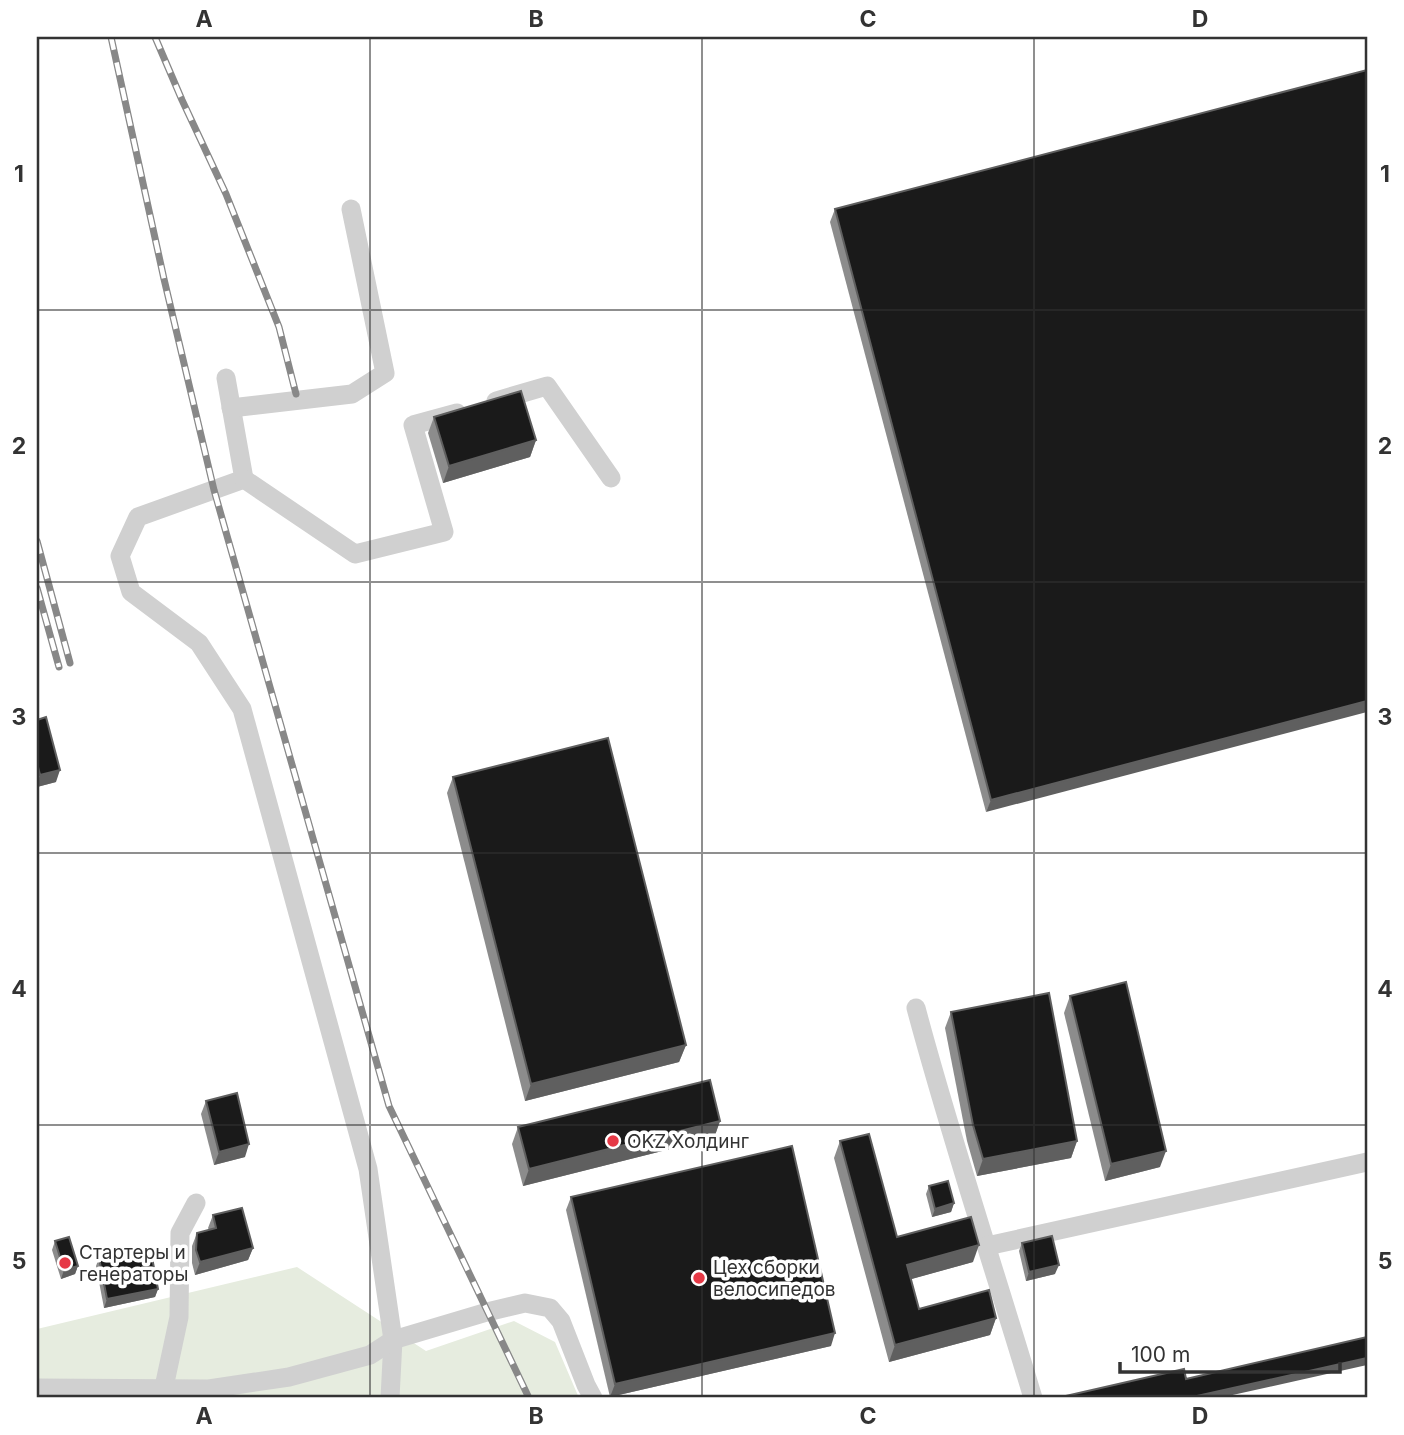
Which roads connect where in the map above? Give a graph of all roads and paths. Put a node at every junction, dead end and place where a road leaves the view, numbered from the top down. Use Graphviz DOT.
graph roads {
  1 [pos="351,209"];
  2 [pos="226,378"];
  3 [pos="231,408"];
  4 [pos="611,478"];
  5 [pos="244,479"];
  6 [pos="916,1008"];
  7 [pos="1367,1162"];
  8 [pos="196,1203"];
  9 [pos="987,1247"];
  10 [pos="393,1340"];
  11 [pos="164,1387"];
  12 [pos="37,1388"];
  13 [pos="390,1398"];
  14 [pos="593,1398"];
  15 [pos="1033,1398"];
  1 -- 3 [label="street"];
  2 -- 3 [label="street"];
  3 -- 5 [label="street"];
  4 -- 5 [label="street"];
  5 -- 10 [label="street"];
  6 -- 9 [label="street"];
  7 -- 9 [label="street"];
  8 -- 11 [label="street"];
  9 -- 15 [label="street"];
  10 -- 11 [label="street"];
  10 -- 13 [label="street"];
  10 -- 14 [label="street"];
  11 -- 12 [label="street"];
}
